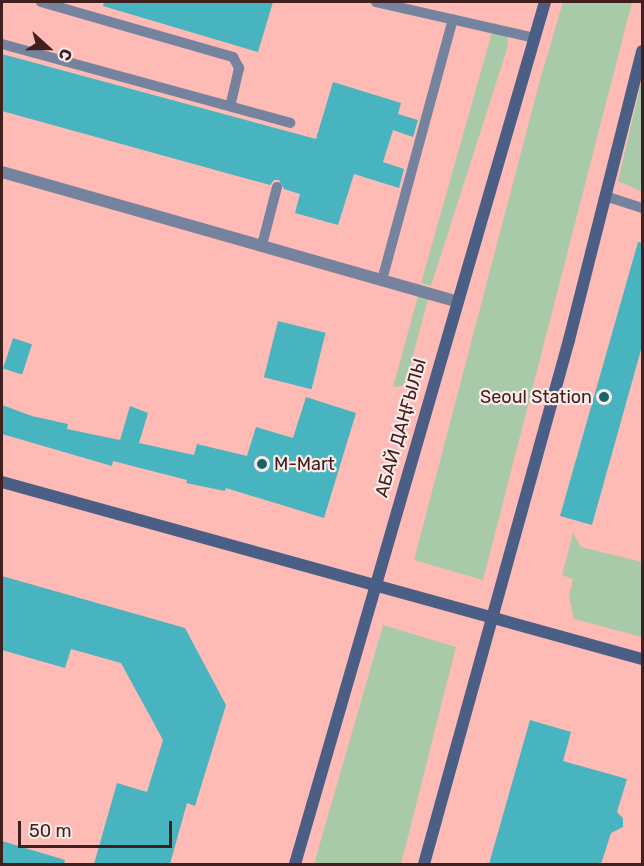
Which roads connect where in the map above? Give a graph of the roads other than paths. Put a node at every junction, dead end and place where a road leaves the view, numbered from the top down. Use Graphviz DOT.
graph roads {
  1 [pos="41,2"];
  2 [pos="376,2"];
  3 [pos="545,2"];
  4 [pos="453,19"];
  5 [pos="534,38"];
  6 [pos="2,44"];
  7 [pos="642,51"];
  8 [pos="230,106"];
  9 [pos="290,123"];
  10 [pos="2,172"];
  11 [pos="277,188"];
  12 [pos="605,196"];
  13 [pos="642,208"];
  14 [pos="262,245"];
  15 [pos="382,280"];
  16 [pos="457,302"];
  17 [pos="2,482"];
  18 [pos="374,585"];
  19 [pos="491,616"];
  20 [pos="642,659"];
  21 [pos="295,864"];
  22 [pos="424,864"];
  1 -- 8 [label="lane"];
  2 -- 4 [label="lane"];
  3 -- 5 [label="main road, АБАЙ ДАҢҒЫЛЫ"];
  4 -- 5 [label="lane"];
  4 -- 15 [label="lane"];
  5 -- 16 [label="main road, АБАЙ ДАҢҒЫЛЫ"];
  6 -- 8 [label="lane"];
  7 -- 12 [label="main road"];
  8 -- 9 [label="lane"];
  10 -- 14 [label="street"];
  11 -- 14 [label="lane"];
  12 -- 13 [label="lane"];
  12 -- 19 [label="main road"];
  14 -- 15 [label="street"];
  15 -- 16 [label="street"];
  16 -- 18 [label="main road, АБАЙ ДАҢҒЫЛЫ"];
  17 -- 18 [label="main road"];
  18 -- 19 [label="main road"];
  18 -- 21 [label="main road, АБАЙ ДАҢҒЫЛЫ"];
  19 -- 20 [label="main road"];
  19 -- 22 [label="main road"];
}
